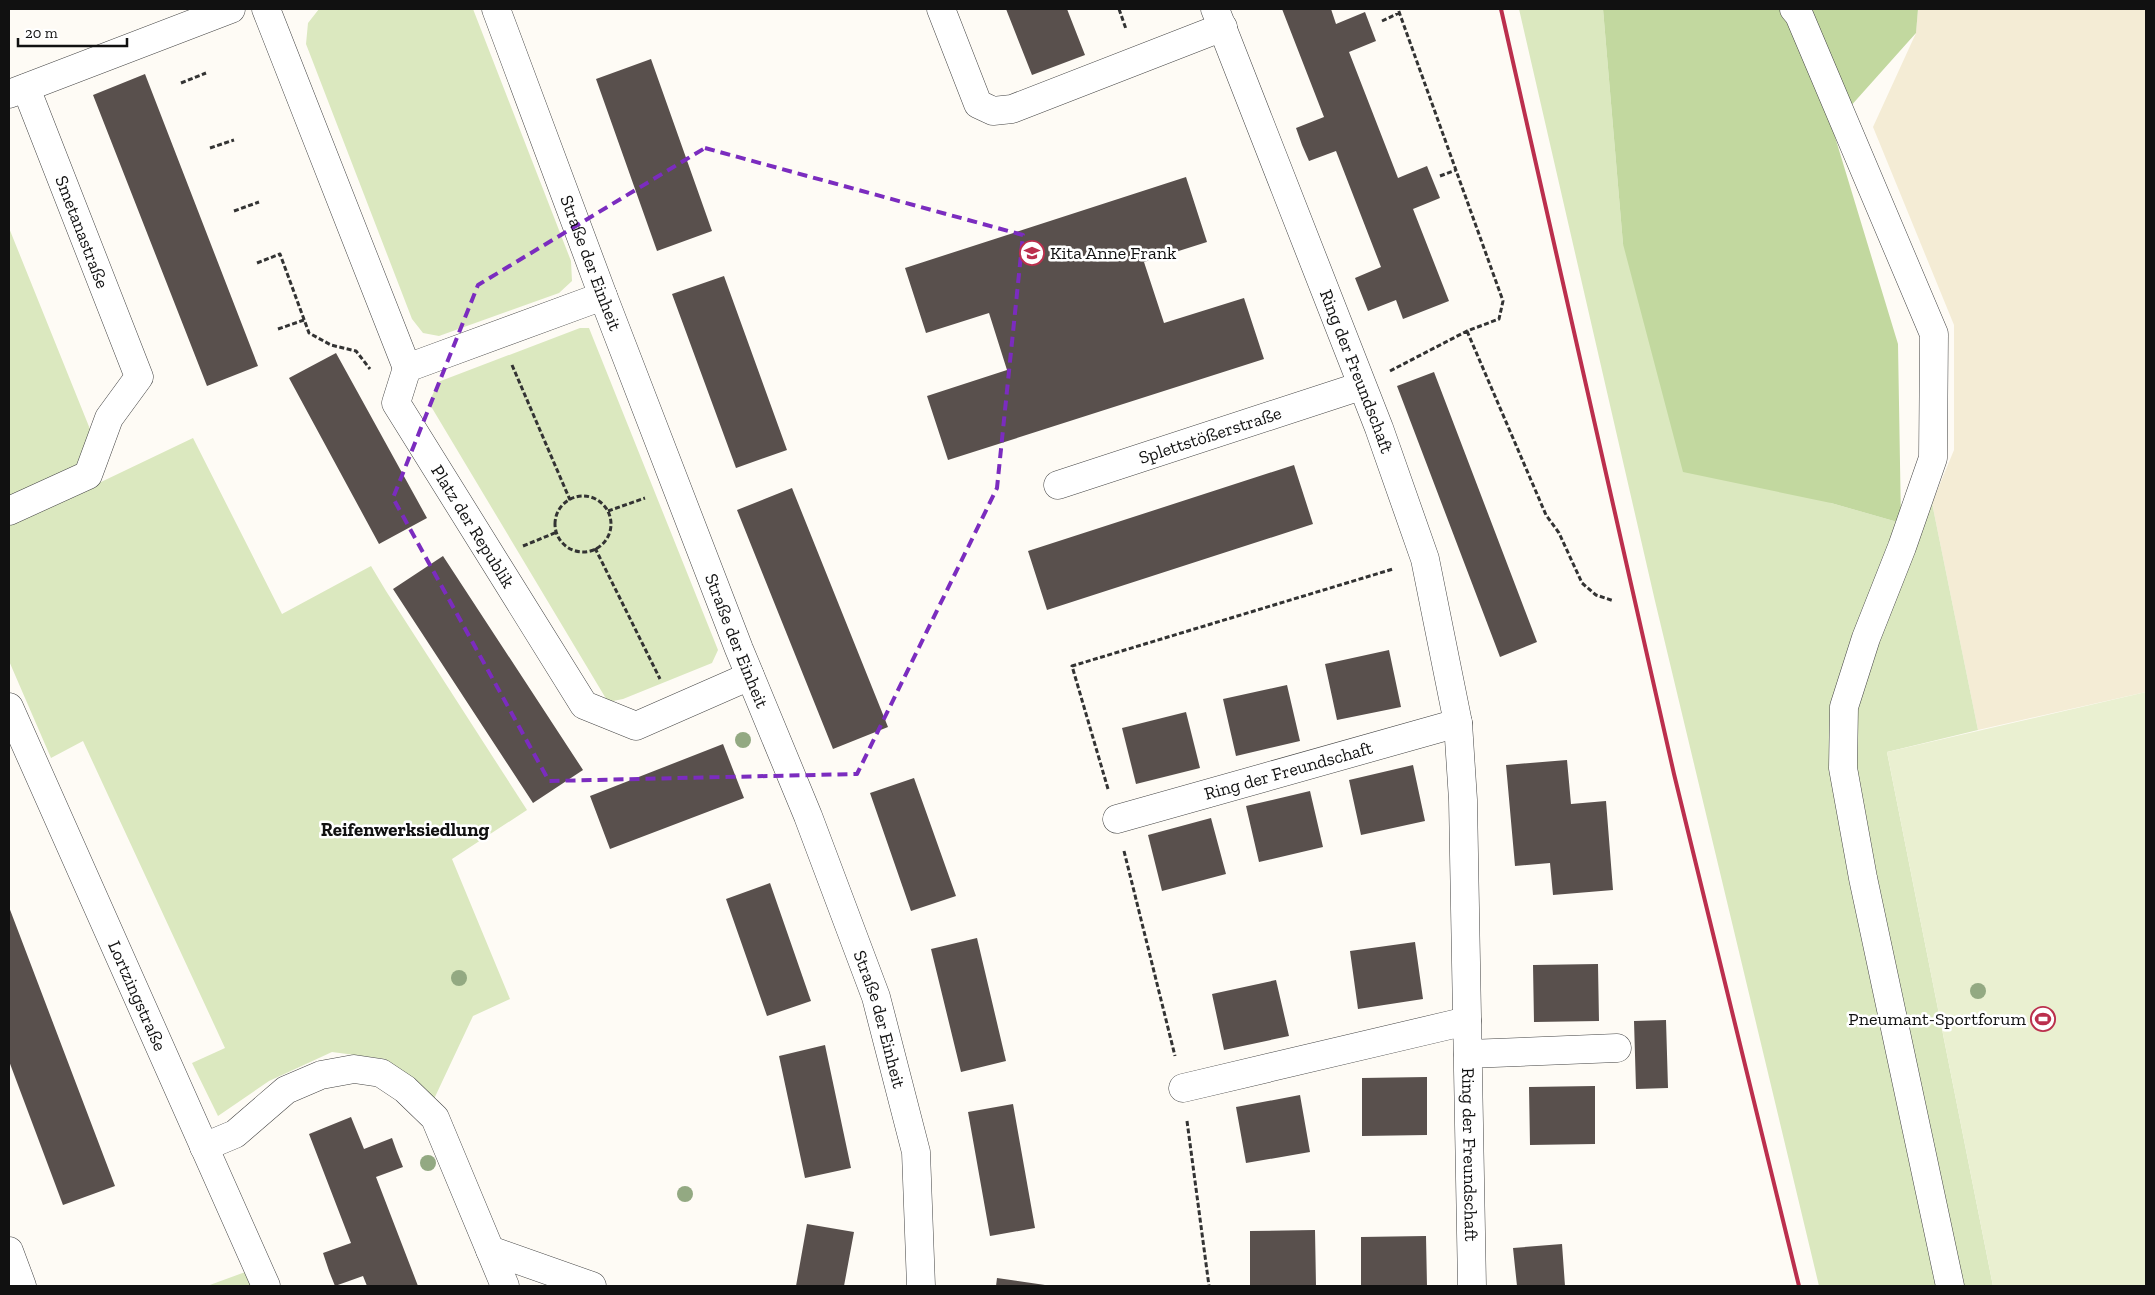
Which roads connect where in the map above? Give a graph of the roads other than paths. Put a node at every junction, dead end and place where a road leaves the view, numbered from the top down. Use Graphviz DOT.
graph roads {
  1 [pos="231,9"];
  2 [pos="266,9"];
  3 [pos="496,9"];
  4 [pos="941,9"];
  5 [pos="1794,9"];
  6 [pos="1219,18"];
  7 [pos="14,88"];
  8 [pos="603,296"];
  9 [pos="407,368"];
  10 [pos="1361,386"];
  11 [pos="1058,485"];
  12 [pos="9,511"];
  13 [pos="750,676"];
  14 [pos="9,707"];
  15 [pos="1458,723"];
  16 [pos="1117,819"];
  17 [pos="1467,1021"];
  18 [pos="1617,1048"];
  19 [pos="1468,1054"];
  20 [pos="1183,1088"];
  21 [pos="204,1147"];
  22 [pos="490,1250"];
  23 [pos="9,1251"];
  24 [pos="22,1286"];
  25 [pos="266,1286"];
  26 [pos="505,1286"];
  27 [pos="592,1286"];
  28 [pos="921,1286"];
  29 [pos="1472,1286"];
  30 [pos="1950,1286"];
  1 -- 7 [label="street"];
  2 -- 9 [label="street"];
  3 -- 8 [label="street, Straße der Einheit"];
  4 -- 6 [label="street, Ring der Freundschaft"];
  5 -- 30 [label="street"];
  6 -- 10 [label="street, Ring der Freundschaft"];
  7 -- 12 [label="street, Smetanastraße"];
  8 -- 9 [label="street"];
  8 -- 13 [label="street, Straße der Einheit"];
  9 -- 13 [label="street, Platz der Republik"];
  10 -- 11 [label="street, Splettstößerstraße"];
  10 -- 15 [label="street, Ring der Freundschaft"];
  13 -- 28 [label="street, Straße der Einheit"];
  14 -- 21 [label="street, Lortzingstraße"];
  15 -- 16 [label="street, Ring der Freundschaft"];
  15 -- 17 [label="street, Ring der Freundschaft"];
  17 -- 19 [label="street, Ring der Freundschaft"];
  17 -- 20 [label="street"];
  18 -- 19 [label="street"];
  19 -- 29 [label="street, Ring der Freundschaft"];
  21 -- 22 [label="street"];
  21 -- 25 [label="street, Lortzingstraße"];
  22 -- 26 [label="street"];
  22 -- 27 [label="street"];
  23 -- 24 [label="street"];
}
